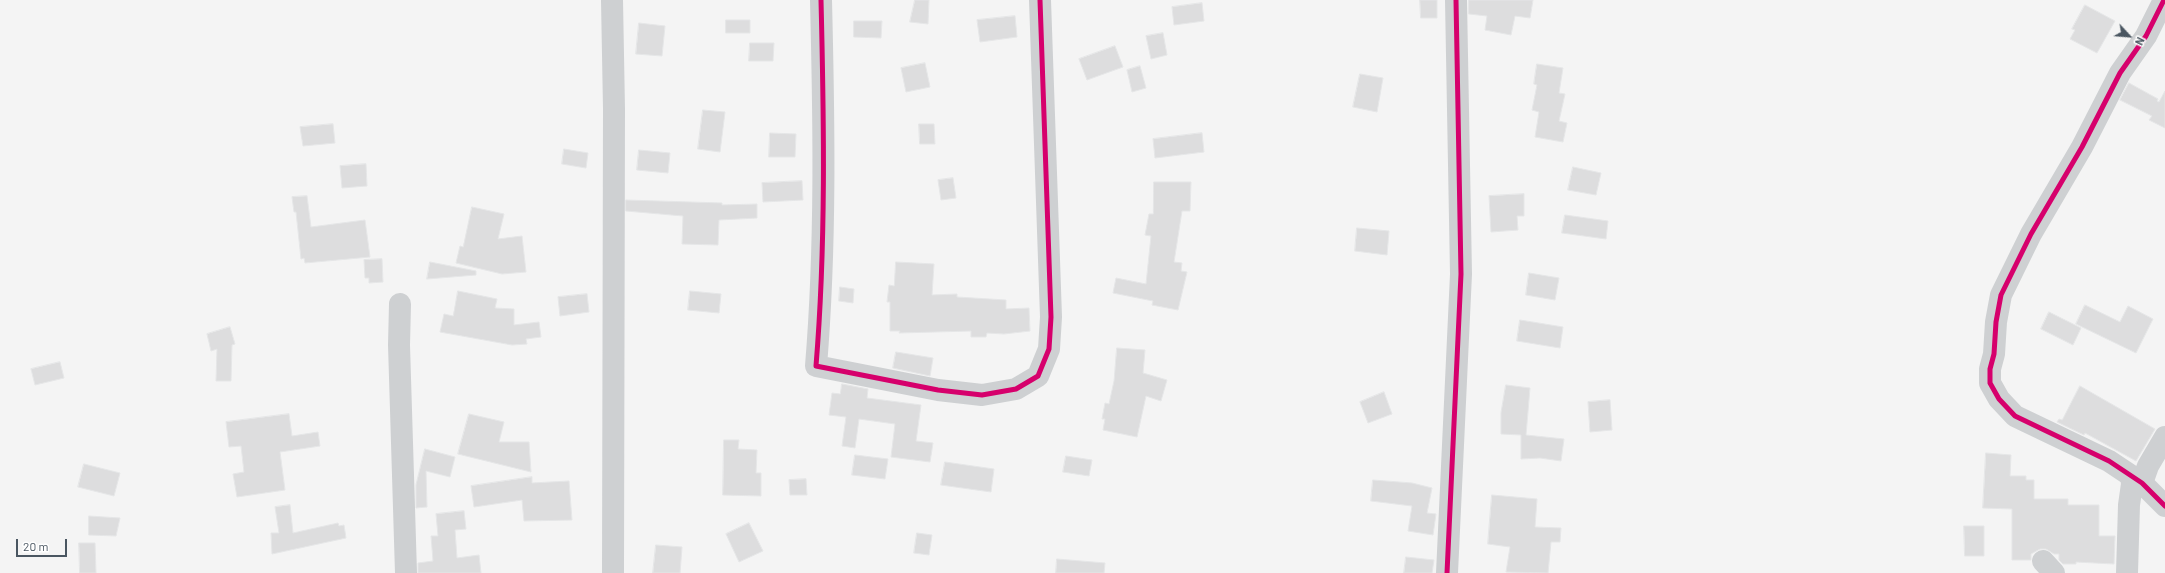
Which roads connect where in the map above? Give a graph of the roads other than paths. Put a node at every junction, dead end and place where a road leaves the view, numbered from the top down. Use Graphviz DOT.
graph roads {
  1 [pos="612,0"];
  2 [pos="821,0"];
  3 [pos="1040,0"];
  4 [pos="1456,0"];
  5 [pos="2164,0"];
  6 [pos="400,304"];
  7 [pos="2165,436"];
  8 [pos="2136,479"];
  9 [pos="2165,506"];
  10 [pos="406,573"];
  11 [pos="613,573"];
  12 [pos="1447,573"];
  13 [pos="2127,573"];
  1 -- 11 [label="street"];
  2 -- 3 [label="street"];
  4 -- 12 [label="street"];
  5 -- 8 [label="street"];
  6 -- 10 [label="street"];
  7 -- 8 [label="street"];
  8 -- 9 [label="street"];
  8 -- 13 [label="street"];
}
